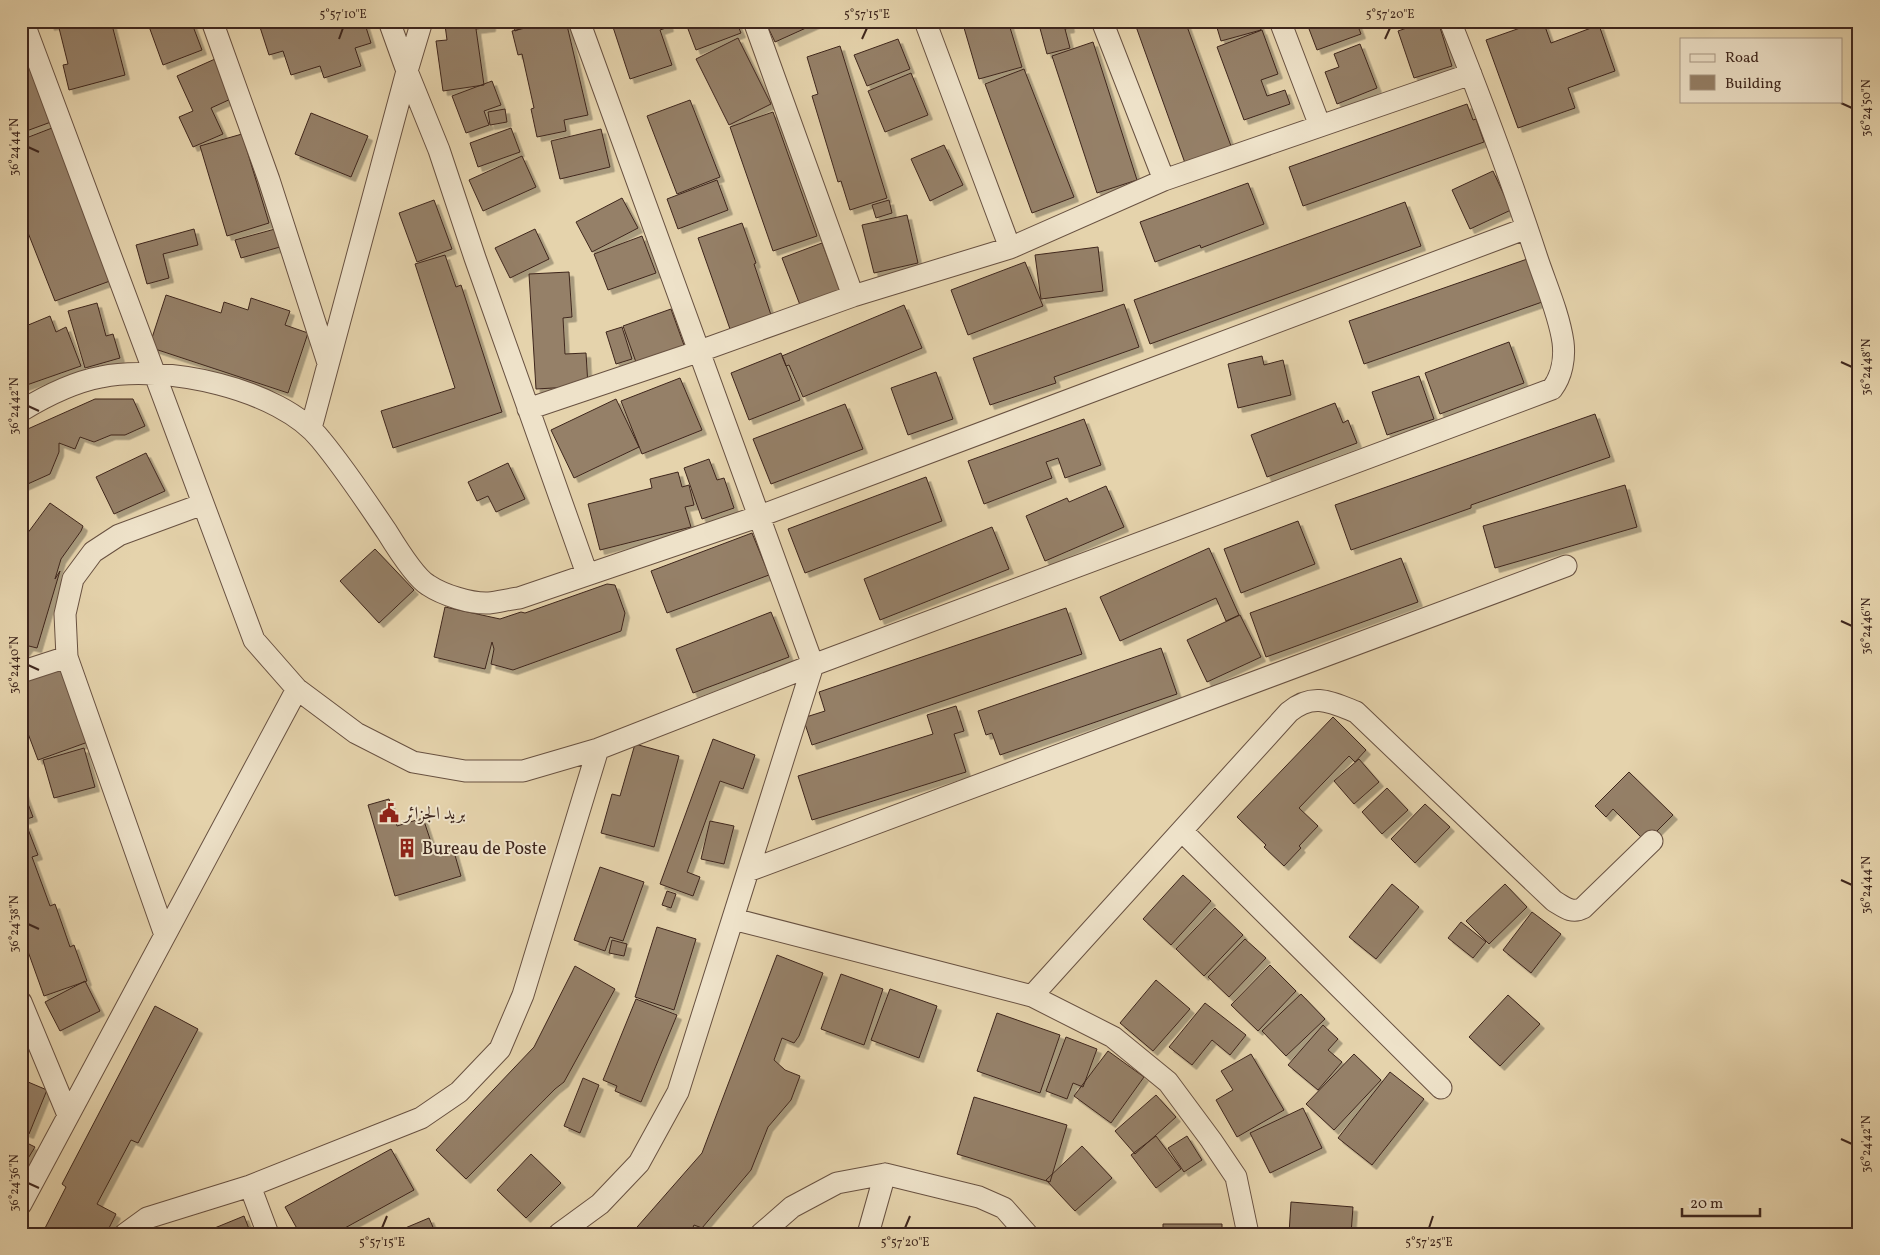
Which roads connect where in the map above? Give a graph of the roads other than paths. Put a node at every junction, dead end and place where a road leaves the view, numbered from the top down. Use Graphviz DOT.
graph roads {
  1 [pos="23,21"];
  2 [pos="212,21"];
  3 [pos="389,21"];
  4 [pos="422,21"];
  5 [pos="579,21"];
  6 [pos="754,21"];
  7 [pos="925,21"];
  8 [pos="1102,21"];
  9 [pos="1280,21"];
  10 [pos="1450,21"];
  11 [pos="407,71"];
  12 [pos="1471,74"];
  13 [pos="1320,126"];
  14 [pos="1164,180"];
  15 [pos="1527,228"];
  16 [pos="1010,248"];
  17 [pos="853,296"];
  18 [pos="700,352"];
  19 [pos="328,363"];
  20 [pos="155,375"];
  21 [pos="21,410"];
  22 [pos="528,410"];
  23 [pos="311,428"];
  24 [pos="203,504"];
  25 [pos="760,516"];
  26 [pos="1566,566"];
  27 [pos="587,574"];
  28 [pos="67,657"];
  29 [pos="813,664"];
  30 [pos="21,672"];
  31 [pos="297,689"];
  32 [pos="598,749"];
  33 [pos="1182,831"];
  34 [pos="1652,841"];
  35 [pos="748,871"];
  36 [pos="733,919"];
  37 [pos="165,934"];
  38 [pos="1032,996"];
  39 [pos="21,1002"];
  40 [pos="1441,1088"];
  41 [pos="68,1115"];
  42 [pos="885,1174"];
  43 [pos="250,1186"];
  44 [pos="21,1204"];
  45 [pos="125,1234"];
  46 [pos="268,1234"];
  47 [pos="558,1234"];
  48 [pos="762,1234"];
  49 [pos="868,1234"];
  50 [pos="1027,1234"];
  51 [pos="1248,1234"];
  1 -- 20 [label="street"];
  2 -- 19 [label="street"];
  3 -- 11 [label="street"];
  4 -- 11 [label="street"];
  5 -- 18 [label="street"];
  6 -- 17 [label="street"];
  7 -- 16 [label="street"];
  8 -- 14 [label="street"];
  9 -- 13 [label="street"];
  10 -- 12 [label="street"];
  11 -- 19 [label="street"];
  11 -- 22 [label="street"];
  12 -- 13 [label="street"];
  12 -- 15 [label="street"];
  13 -- 14 [label="street"];
  14 -- 16 [label="street"];
  15 -- 25 [label="street"];
  15 -- 29 [label="street"];
  16 -- 17 [label="street"];
  17 -- 18 [label="street"];
  18 -- 22 [label="street"];
  18 -- 25 [label="street"];
  19 -- 23 [label="street"];
  20 -- 21 [label="street"];
  20 -- 23 [label="street"];
  20 -- 24 [label="street"];
  22 -- 27 [label="street"];
  23 -- 27 [label="street"];
  24 -- 28 [label="street"];
  24 -- 31 [label="street"];
  25 -- 27 [label="street"];
  25 -- 29 [label="street"];
  26 -- 35 [label="street"];
  28 -- 30 [label="street"];
  28 -- 37 [label="street"];
  29 -- 32 [label="street"];
  29 -- 35 [label="street"];
  31 -- 32 [label="street"];
  31 -- 37 [label="street"];
  32 -- 43 [label="street"];
  33 -- 34 [label="street"];
  33 -- 38 [label="street"];
  33 -- 40 [label="street"];
  35 -- 36 [label="street"];
  36 -- 38 [label="street"];
  36 -- 47 [label="street"];
  37 -- 41 [label="street"];
  38 -- 51 [label="street"];
  39 -- 41 [label="street"];
  41 -- 44 [label="street"];
  42 -- 48 [label="street"];
  42 -- 49 [label="street"];
  42 -- 50 [label="street"];
  43 -- 45 [label="street"];
  43 -- 46 [label="street"];
}
